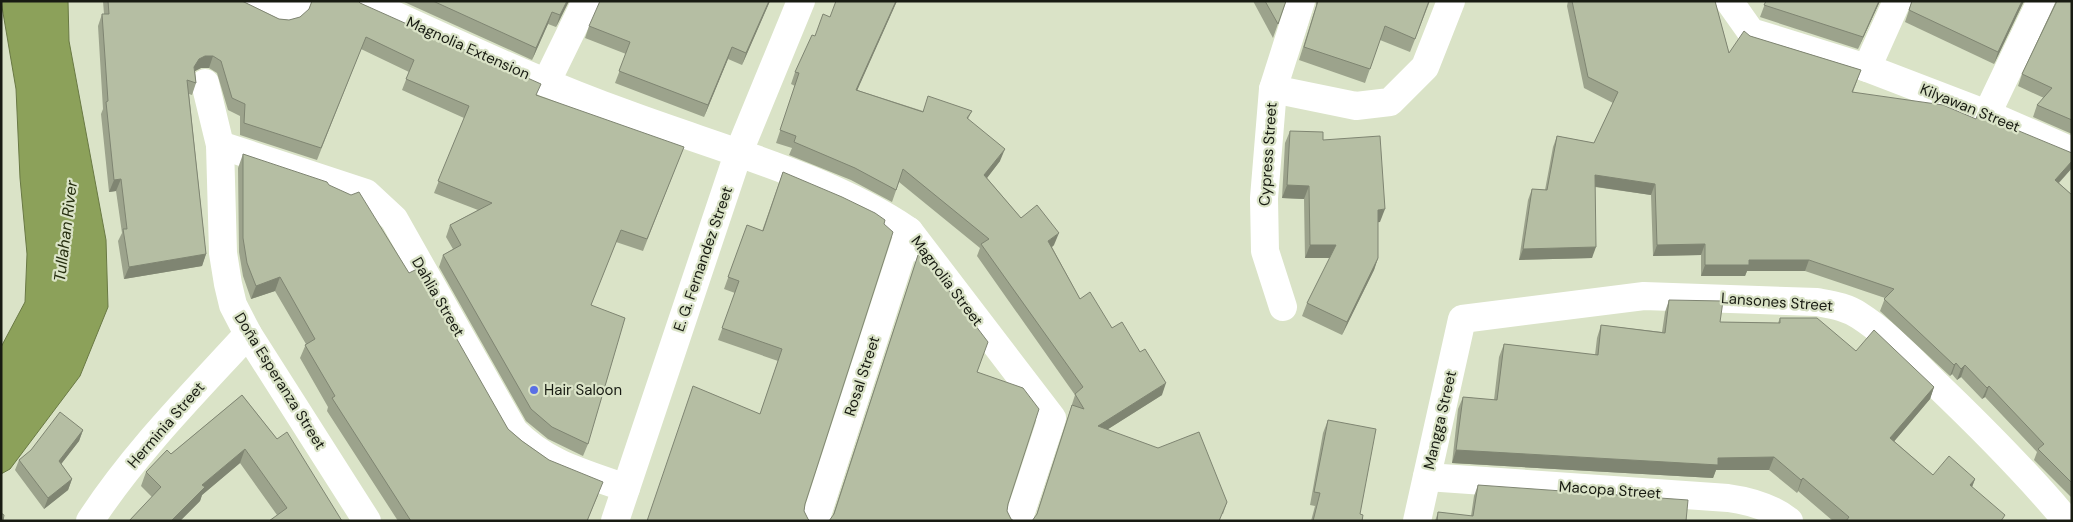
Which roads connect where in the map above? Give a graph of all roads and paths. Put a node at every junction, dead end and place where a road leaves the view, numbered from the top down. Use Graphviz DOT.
graph roads {
  1 [pos="245,1"];
  2 [pos="297,1"];
  3 [pos="363,1"];
  4 [pos="586,1"];
  5 [pos="801,1"];
  6 [pos="1301,1"];
  7 [pos="1451,1"];
  8 [pos="1729,1"];
  9 [pos="1897,1"];
  10 [pos="2041,1"];
  11 [pos="1867,68"];
  12 [pos="205,83"];
  13 [pos="546,83"];
  14 [pos="1273,89"];
  15 [pos="626,114"];
  16 [pos="1988,114"];
  17 [pos="220,145"];
  18 [pos="2072,151"];
  19 [pos="738,154"];
  20 [pos="909,231"];
  21 [pos="1283,308"];
  22 [pos="1462,319"];
  23 [pos="248,334"];
  24 [pos="1426,477"];
  25 [pos="626,488"];
  26 [pos="90,521"];
  27 [pos="367,521"];
  28 [pos="615,521"];
  29 [pos="815,521"];
  30 [pos="1018,521"];
  31 [pos="1417,521"];
  32 [pos="1789,521"];
  33 [pos="2067,521"];
  1 -- 2 [label="street"];
  3 -- 13 [label="street, Magnolia Extension"];
  4 -- 13 [label="street"];
  5 -- 19 [label="street, E. G. Fernandez Street"];
  6 -- 14 [label="street, Cypress Street"];
  7 -- 14 [label="street"];
  8 -- 11 [label="street, Kilyawan Street"];
  9 -- 11 [label="street"];
  10 -- 16 [label="street"];
  11 -- 16 [label="street, Kilyawan Street"];
  12 -- 17 [label="street, Doña Esperanza Street"];
  13 -- 15 [label="street, Magnolia Extension"];
  14 -- 21 [label="street, Cypress Street"];
  15 -- 19 [label="street, Magnolia Street"];
  16 -- 18 [label="street, Kilyawan Street"];
  17 -- 23 [label="street, Doña Esperanza Street"];
  17 -- 25 [label="street, Dahlia Street"];
  19 -- 20 [label="street, Magnolia Street"];
  19 -- 25 [label="street, E. G. Fernandez Street"];
  20 -- 29 [label="street, Rosal Street"];
  20 -- 30 [label="street, Magnolia Street"];
  22 -- 24 [label="street, Mangga Street"];
  22 -- 33 [label="street, Lansones Street"];
  23 -- 26 [label="street, Herminia Street"];
  23 -- 27 [label="street, Doña Esperanza Street"];
  24 -- 31 [label="street, Mangga Street"];
  24 -- 32 [label="street, Macopa Street"];
  25 -- 28 [label="street, E. G. Fernandez Street"];
}
